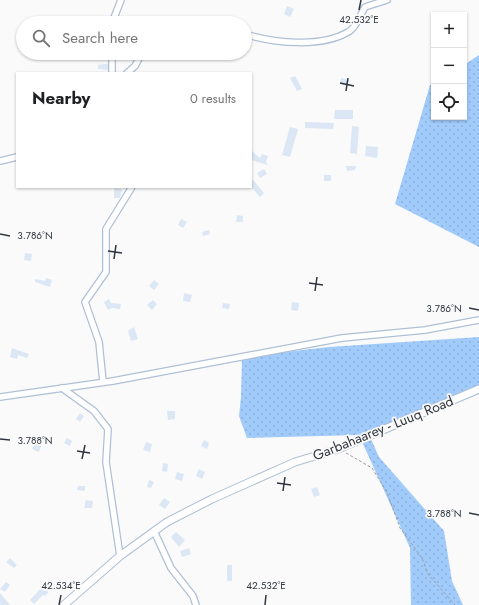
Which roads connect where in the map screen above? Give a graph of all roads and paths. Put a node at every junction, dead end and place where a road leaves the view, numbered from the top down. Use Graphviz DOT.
graph roads {
  1 [pos="121,0"];
  2 [pos="388,0"];
  3 [pos="115,16"];
  4 [pos="252,36"];
  5 [pos="112,60"];
  6 [pos="138,60"];
  7 [pos="112,72"];
  8 [pos="128,72"];
  9 [pos="16,156"];
  10 [pos="0,161"];
  11 [pos="131,188"];
  12 [pos="479,320"];
  13 [pos="103,382"];
  14 [pos="62,388"];
  15 [pos="479,389"];
  16 [pos="0,397"];
  17 [pos="338,449"];
  18 [pos="154,532"];
  19 [pos="120,556"];
  20 [pos="64,605"];
  21 [pos="196,605"];
  22 [pos="455,605"];
  1 -- 3 [label="street"];
  2 -- 4 [label="street"];
  5 -- 7 [label="street"];
  6 -- 8 [label="street"];
  9 -- 10 [label="street"];
  11 -- 13 [label="street"];
  12 -- 13 [label="street"];
  13 -- 14 [label="street"];
  14 -- 16 [label="street"];
  14 -- 19 [label="street"];
  15 -- 17 [label="street, Garbahaarey - Luuq Road"];
  17 -- 18 [label="street, Garbahaarey - Luuq Road"];
  17 -- 22 [label="path"];
  18 -- 19 [label="street, Garbahaarey - Luuq Road"];
  18 -- 21 [label="street"];
  19 -- 20 [label="street, Garbahaarey - Luuq Road"];
}
